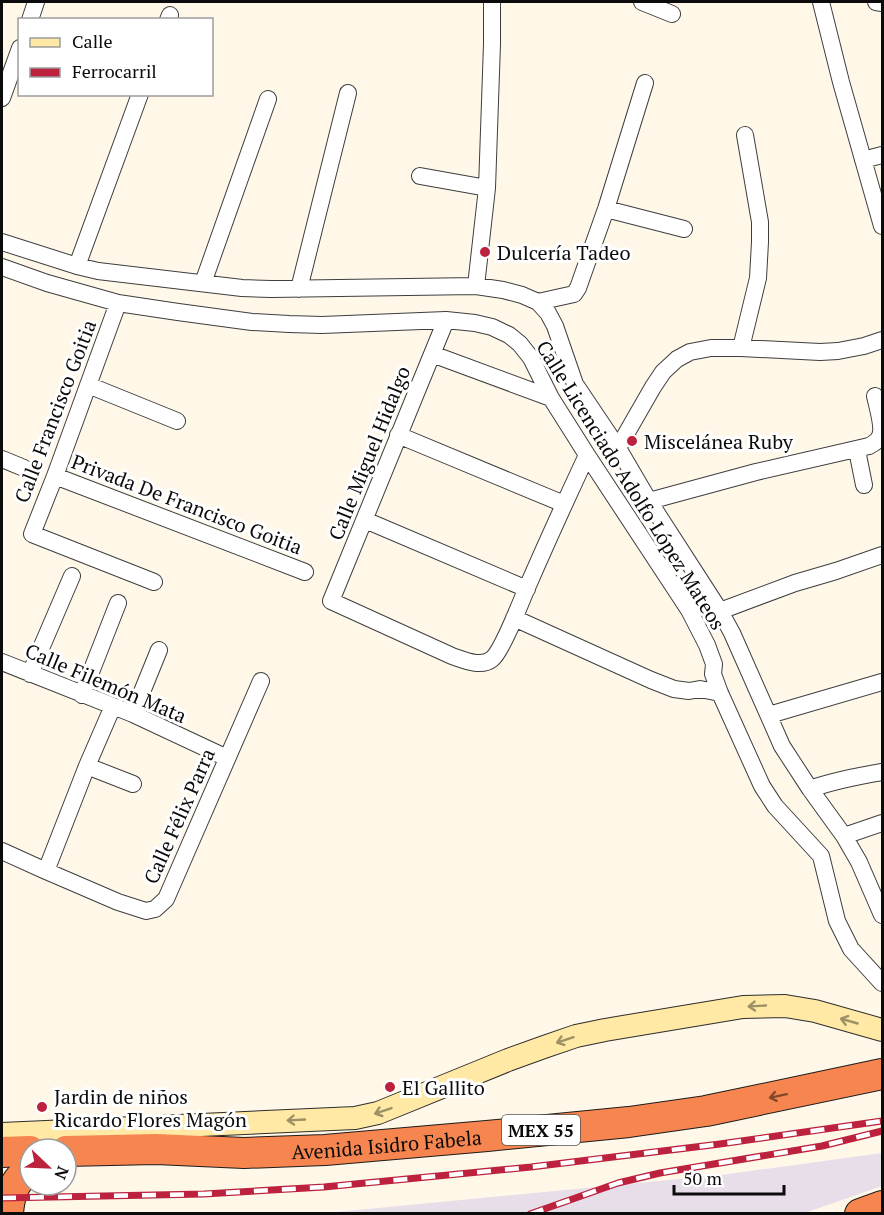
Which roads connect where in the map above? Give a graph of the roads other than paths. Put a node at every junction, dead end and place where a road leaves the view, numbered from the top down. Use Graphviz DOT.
graph roads {
  1 [pos="36,2"];
  2 [pos="492,2"];
  3 [pos="642,2"];
  4 [pos="821,2"];
  5 [pos="876,2"];
  6 [pos="882,3"];
  7 [pos="672,14"];
  8 [pos="31,18"];
  9 [pos="18,54"];
  10 [pos="645,83"];
  11 [pos="348,93"];
  12 [pos="139,96"];
  13 [pos="2,98"];
  14 [pos="268,99"];
  15 [pos="745,135"];
  16 [pos="882,155"];
  17 [pos="863,160"];
  18 [pos="420,176"];
  19 [pos="487,188"];
  20 [pos="606,209"];
  21 [pos="882,226"];
  22 [pos="684,229"];
  23 [pos="2,242"];
  24 [pos="77,266"];
  25 [pos="2,267"];
  26 [pos="203,283"];
  27 [pos="476,286"];
  28 [pos="298,289"];
  29 [pos="538,302"];
  30 [pos="118,303"];
  31 [pos="446,320"];
  32 [pos="882,340"];
  33 [pos="741,348"];
  34 [pos="432,354"];
  35 [pos="88,386"];
  36 [pos="875,396"];
  37 [pos="551,398"];
  38 [pos="177,421"];
  39 [pos="398,435"];
  40 [pos="618,448"];
  41 [pos="857,450"];
  42 [pos="587,455"];
  43 [pos="2,459"];
  44 [pos="24,468"];
  45 [pos="55,476"];
  46 [pos="864,485"];
  47 [pos="649,501"];
  48 [pos="564,504"];
  49 [pos="365,520"];
  50 [pos="882,555"];
  51 [pos="305,572"];
  52 [pos="72,576"];
  53 [pos="154,582"];
  54 [pos="526,589"];
  55 [pos="118,603"];
  56 [pos="720,610"];
  57 [pos="514,618"];
  58 [pos="159,650"];
  59 [pos="2,662"];
  60 [pos="30,674"];
  61 [pos="261,681"];
  62 [pos="882,682"];
  63 [pos="720,693"];
  64 [pos="82,695"];
  65 [pos="113,706"];
  66 [pos="133,714"];
  67 [pos="769,715"];
  68 [pos="227,758"];
  69 [pos="87,766"];
  70 [pos="882,772"];
  71 [pos="132,784"];
  72 [pos="810,789"];
  73 [pos="882,824"];
  74 [pos="844,836"];
  75 [pos="2,851"];
  76 [pos="46,871"];
  77 [pos="882,915"];
  78 [pos="882,983"];
  79 [pos="882,1030"];
  80 [pos="882,1062"];
  81 [pos="882,1074"];
  82 [pos="835,1083"];
  83 [pos="2,1134"];
  84 [pos="18,1151"];
  85 [pos="78,1151"];
  86 [pos="2,1152"];
  87 [pos="244,1153"];
  88 [pos="78,1165"];
  89 [pos="18,1170"];
  90 [pos="2,1171"];
  91 [pos="18,1181"];
  92 [pos="882,1206"];
  93 [pos="8,1214"];
  94 [pos="861,1214"];
  1 -- 8 [label="street"];
  2 -- 19 [label="street"];
  3 -- 7 [label="street"];
  4 -- 17 [label="street"];
  5 -- 6 [label="street"];
  9 -- 13 [label="street"];
  10 -- 20 [label="street"];
  11 -- 28 [label="street"];
  12 -- 24 [label="street"];
  14 -- 26 [label="street"];
  15 -- 33 [label="street"];
  16 -- 17 [label="street"];
  17 -- 21 [label="street"];
  18 -- 19 [label="street"];
  19 -- 27 [label="street"];
  20 -- 22 [label="street"];
  20 -- 29 [label="street"];
  23 -- 24 [label="street"];
  24 -- 26 [label="street"];
  25 -- 30 [label="street, Calle Licenciado Adolfo López Mateos"];
  26 -- 28 [label="street"];
  27 -- 28 [label="street"];
  27 -- 29 [label="street"];
  29 -- 40 [label="street, Calle Licenciado Adolfo López Mateos"];
  30 -- 31 [label="street, Calle Licenciado Adolfo López Mateos"];
  30 -- 35 [label="street, Calle Francisco Goitia"];
  31 -- 34 [label="street, Calle Miguel Hidalgo"];
  31 -- 37 [label="street, Calle Licenciado Adolfo López Mateos"];
  32 -- 33 [label="street"];
  33 -- 40 [label="street"];
  34 -- 37 [label="street"];
  34 -- 39 [label="street, Calle Miguel Hidalgo"];
  35 -- 38 [label="street"];
  35 -- 45 [label="street, Calle Francisco Goitia"];
  36 -- 41 [label="street"];
  37 -- 42 [label="street, Calle Licenciado Adolfo López Mateos"];
  39 -- 48 [label="street"];
  39 -- 49 [label="street, Calle Miguel Hidalgo"];
  40 -- 47 [label="street, Calle Licenciado Adolfo López Mateos"];
  41 -- 46 [label="street"];
  41 -- 47 [label="street"];
  42 -- 48 [label="street"];
  42 -- 63 [label="street, Calle Licenciado Adolfo López Mateos"];
  43 -- 44 [label="street"];
  45 -- 51 [label="street, Privada De Francisco Goitia"];
  45 -- 53 [label="street, Calle Francisco Goitia"];
  47 -- 56 [label="street, Calle Licenciado Adolfo López Mateos"];
  48 -- 54 [label="street"];
  49 -- 54 [label="street"];
  49 -- 57 [label="street, Calle Miguel Hidalgo"];
  50 -- 56 [label="street"];
  52 -- 60 [label="street"];
  54 -- 57 [label="street"];
  55 -- 64 [label="street"];
  56 -- 67 [label="street, Calle Licenciado Adolfo López Mateos"];
  57 -- 63 [label="street"];
  58 -- 66 [label="street"];
  59 -- 60 [label="street, Calle Filemón Mata"];
  60 -- 64 [label="street, Calle Filemón Mata"];
  61 -- 68 [label="street, Calle Félix Parra"];
  62 -- 67 [label="street"];
  63 -- 78 [label="street, Calle Licenciado Adolfo López Mateos"];
  64 -- 65 [label="street, Calle Filemón Mata"];
  65 -- 66 [label="street, Calle Filemón Mata"];
  65 -- 69 [label="street"];
  66 -- 68 [label="street, Calle Filemón Mata"];
  67 -- 72 [label="street, Calle Licenciado Adolfo López Mateos"];
  68 -- 76 [label="street, Calle Félix Parra"];
  69 -- 71 [label="street"];
  69 -- 76 [label="street"];
  70 -- 72 [label="street"];
  72 -- 74 [label="street, Calle Licenciado Adolfo López Mateos"];
  73 -- 74 [label="street"];
  74 -- 77 [label="street, Calle Licenciado Adolfo López Mateos"];
  75 -- 76 [label="street, Calle Félix Parra"];
  79 -- 83 [label="main road, one-way"];
  80 -- 82 [label="highway"];
  81 -- 82 [label="highway, Avenida Isidro Fabela / MEX 55"];
  82 -- 87 [label="highway, Avenida Isidro Fabela / MEX 55, one-way"];
  84 -- 86 [label="highway"];
  85 -- 87 [label="highway, Avenida Isidro Fabela / MEX 55"];
  87 -- 88 [label="highway"];
  89 -- 90 [label="highway"];
  91 -- 93 [label="highway"];
  92 -- 94 [label="highway"];
}
